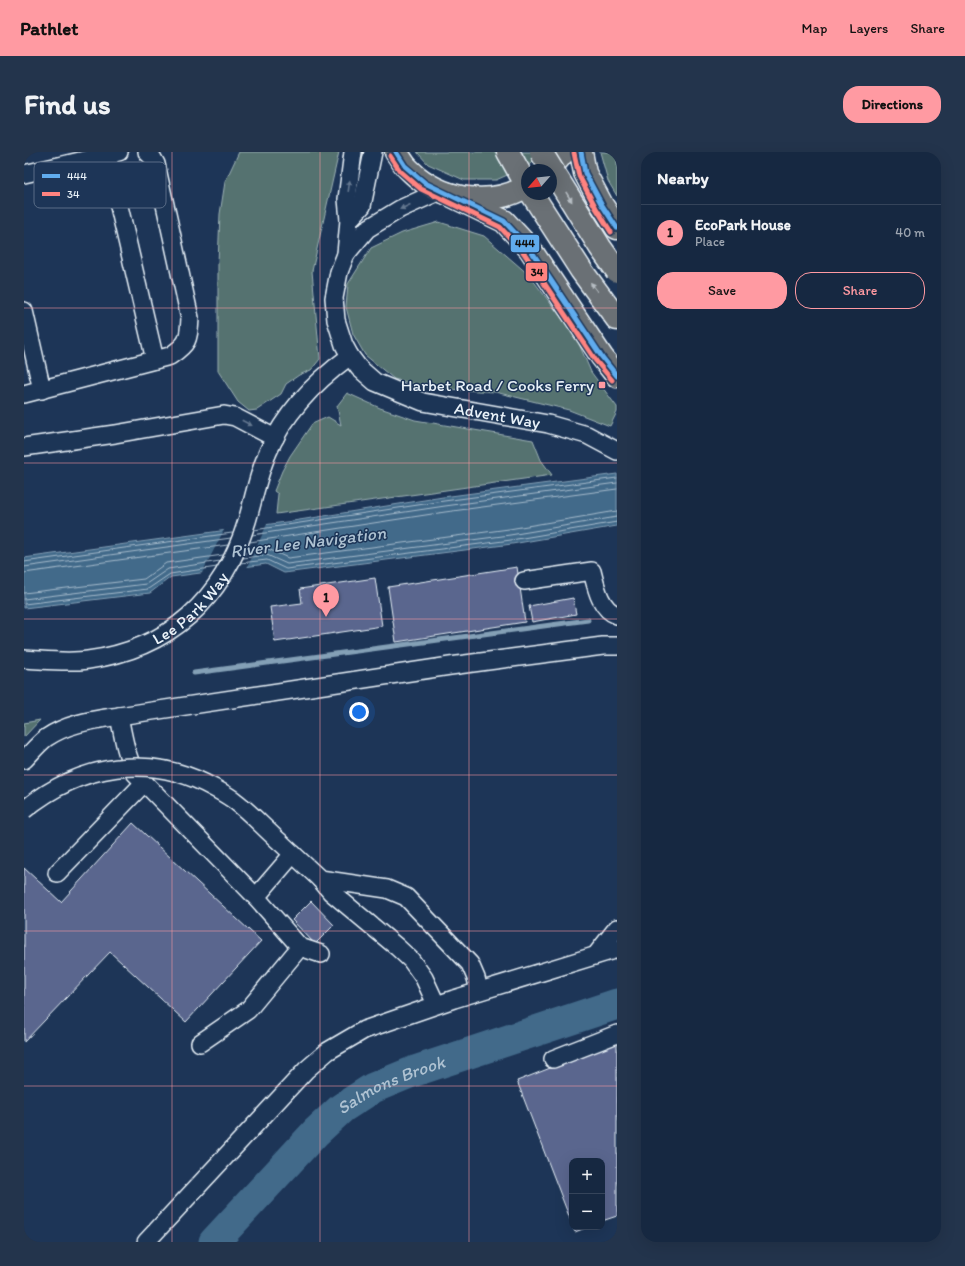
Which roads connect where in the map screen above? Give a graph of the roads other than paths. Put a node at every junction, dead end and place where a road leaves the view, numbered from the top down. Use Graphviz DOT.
graph roads {
  1 [pos="147,152"];
  2 [pos="353,152"];
  3 [pos="373,152"];
  4 [pos="396,152"];
  5 [pos="508,152"];
  6 [pos="541,152"];
  7 [pos="564,152"];
  8 [pos="581,152"];
  9 [pos="113,153"];
  10 [pos="75,162"];
  11 [pos="155,162"];
  12 [pos="554,164"];
  13 [pos="34,172"];
  14 [pos="24,174"];
  15 [pos="521,175"];
  16 [pos="521,189"];
  17 [pos="444,192"];
  18 [pos="536,200"];
  19 [pos="124,208"];
  20 [pos="166,208"];
  21 [pos="349,220"];
  22 [pos="617,228"];
  23 [pos="346,254"];
  24 [pos="617,271"];
  25 [pos="24,310"];
  26 [pos="617,319"];
  27 [pos="350,356"];
  28 [pos="155,360"];
  29 [pos="617,376"];
  30 [pos="42,390"];
  31 [pos="24,394"];
  32 [pos="275,438"];
  33 [pos="24,447"];
  34 [pos="617,451"];
  35 [pos="524,581"];
  36 [pos="617,615"];
  37 [pos="617,646"];
  38 [pos="24,659"];
  39 [pos="119,716"];
  40 [pos="24,760"];
  41 [pos="144,783"];
  42 [pos="24,810"];
  43 [pos="293,854"];
  44 [pos="57,873"];
  45 [pos="320,879"];
  46 [pos="256,897"];
  47 [pos="617,928"];
  48 [pos="300,947"];
  49 [pos="617,949"];
  50 [pos="321,954"];
  51 [pos="596,955"];
  52 [pos="479,991"];
  53 [pos="436,1004"];
  54 [pos="617,1034"];
  55 [pos="200,1043"];
  56 [pos="553,1059"];
  57 [pos="146,1242"];
  1 -- 11 [label="street"];
  21 -- 2 [label="street, one-way"];
  3 -- 21 [label="street"];
  4 -- 17 [label="main road"];
  5 -- 15 [label="main road"];
  6 -- 24 [label="main road, one-way, bridge"];
  7 -- 12 [label="main road"];
  8 -- 22 [label="main road"];
  9 -- 10 [label="street"];
  13 -- 14 [label="street"];
  16 -- 17 [label="main road"];
  17 -- 23 [label="street, one-way"];
  17 -- 29 [label="main road"];
  26 -- 18 [label="main road, one-way"];
  19 -- 28 [label="street"];
  20 -- 28 [label="street"];
  21 -- 23 [label="street"];
  23 -- 27 [label="street, Advent Way"];
  25 -- 30 [label="street"];
  27 -- 32 [label="street, Lee Park Way"];
  27 -- 34 [label="street, Advent Way"];
  28 -- 30 [label="street"];
  30 -- 31 [label="street"];
  33 -- 32 [label="street, one-way"];
  32 -- 38 [label="street, Lee Park Way"];
  35 -- 36 [label="street"];
  37 -- 39 [label="street"];
  39 -- 40 [label="street"];
  39 -- 41 [label="street"];
  41 -- 44 [label="street"];
  41 -- 46 [label="street"];
  42 -- 43 [label="street, bridge"];
  43 -- 45 [label="street"];
  43 -- 46 [label="street"];
  45 -- 52 [label="street"];
  45 -- 53 [label="street"];
  46 -- 48 [label="street"];
  47 -- 51 [label="street"];
  48 -- 50 [label="street"];
  48 -- 55 [label="street"];
  49 -- 51 [label="street"];
  51 -- 52 [label="street"];
  52 -- 53 [label="street"];
  53 -- 57 [label="street"];
  54 -- 56 [label="street"];
}
